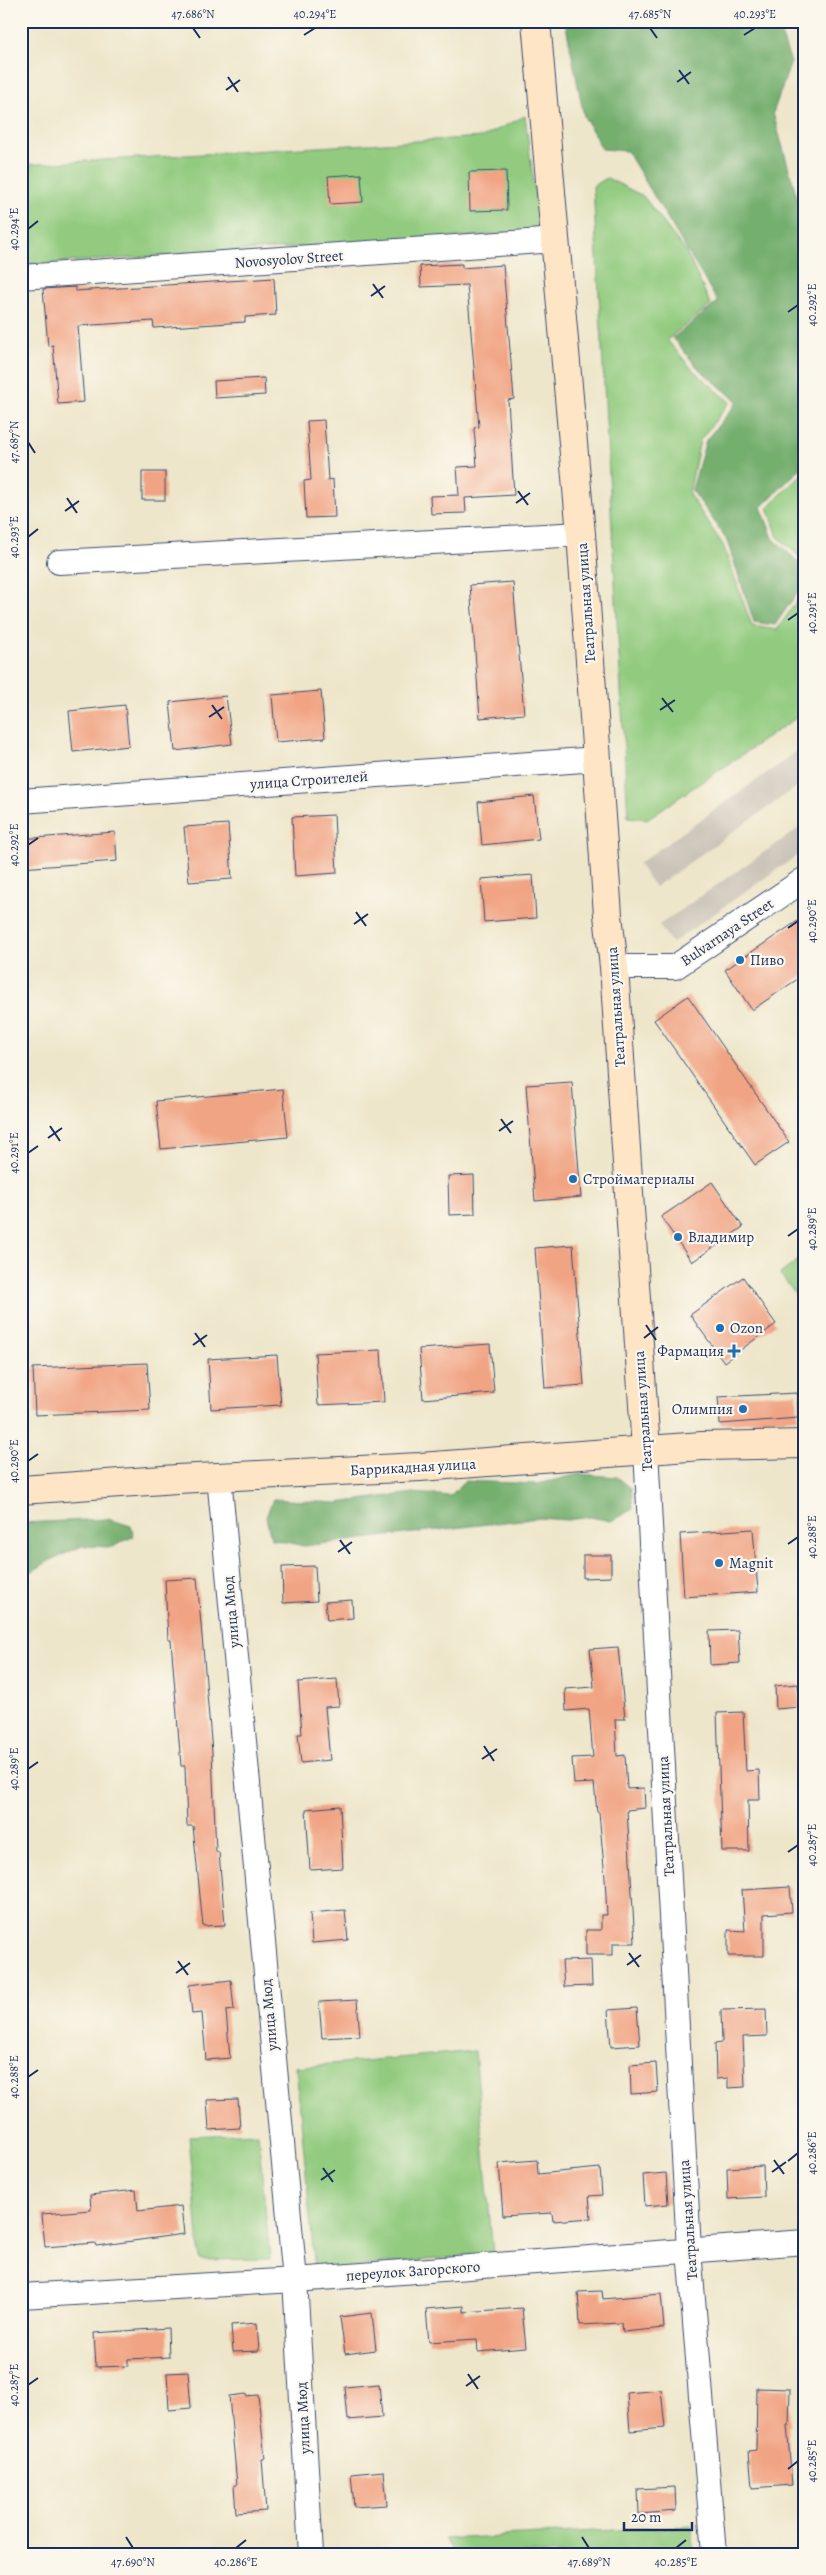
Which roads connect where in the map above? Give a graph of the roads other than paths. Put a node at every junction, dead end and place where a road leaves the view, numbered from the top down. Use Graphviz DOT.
graph roads {
  1 [pos="536,21"];
  2 [pos="556,240"];
  3 [pos="21,277"];
  4 [pos="582,534"];
  5 [pos="59,562"];
  6 [pos="597,759"];
  7 [pos="21,801"];
  8 [pos="805,879"];
  9 [pos="614,967"];
  10 [pos="805,1444"];
  11 [pos="646,1450"];
  12 [pos="218,1477"];
  13 [pos="21,1490"];
  14 [pos="805,2242"];
  15 [pos="689,2250"];
  16 [pos="295,2280"];
  17 [pos="21,2296"];
  18 [pos="311,2554"];
  19 [pos="714,2554"];
  1 -- 2 [label="main road, Театральная улица"];
  2 -- 3 [label="street, Novosyolov Street"];
  2 -- 4 [label="main road, Театральная улица"];
  4 -- 5 [label="street"];
  4 -- 6 [label="main road, Театральная улица"];
  6 -- 7 [label="street, улица Строителей"];
  6 -- 9 [label="main road, Театральная улица"];
  8 -- 9 [label="street, Bulvarnaya Street"];
  9 -- 11 [label="main road, Театральная улица"];
  10 -- 11 [label="main road, Баррикадная улица"];
  11 -- 12 [label="main road, Баррикадная улица"];
  11 -- 15 [label="street, Театральная улица"];
  12 -- 13 [label="main road, Баррикадная улица"];
  12 -- 16 [label="street, улица Мюд"];
  14 -- 15 [label="street, переулок Загорского"];
  15 -- 16 [label="street, переулок Загорского"];
  15 -- 19 [label="street, Театральная улица"];
  16 -- 17 [label="street, переулок Загорского"];
  16 -- 18 [label="street, улица Мюд"];
}
